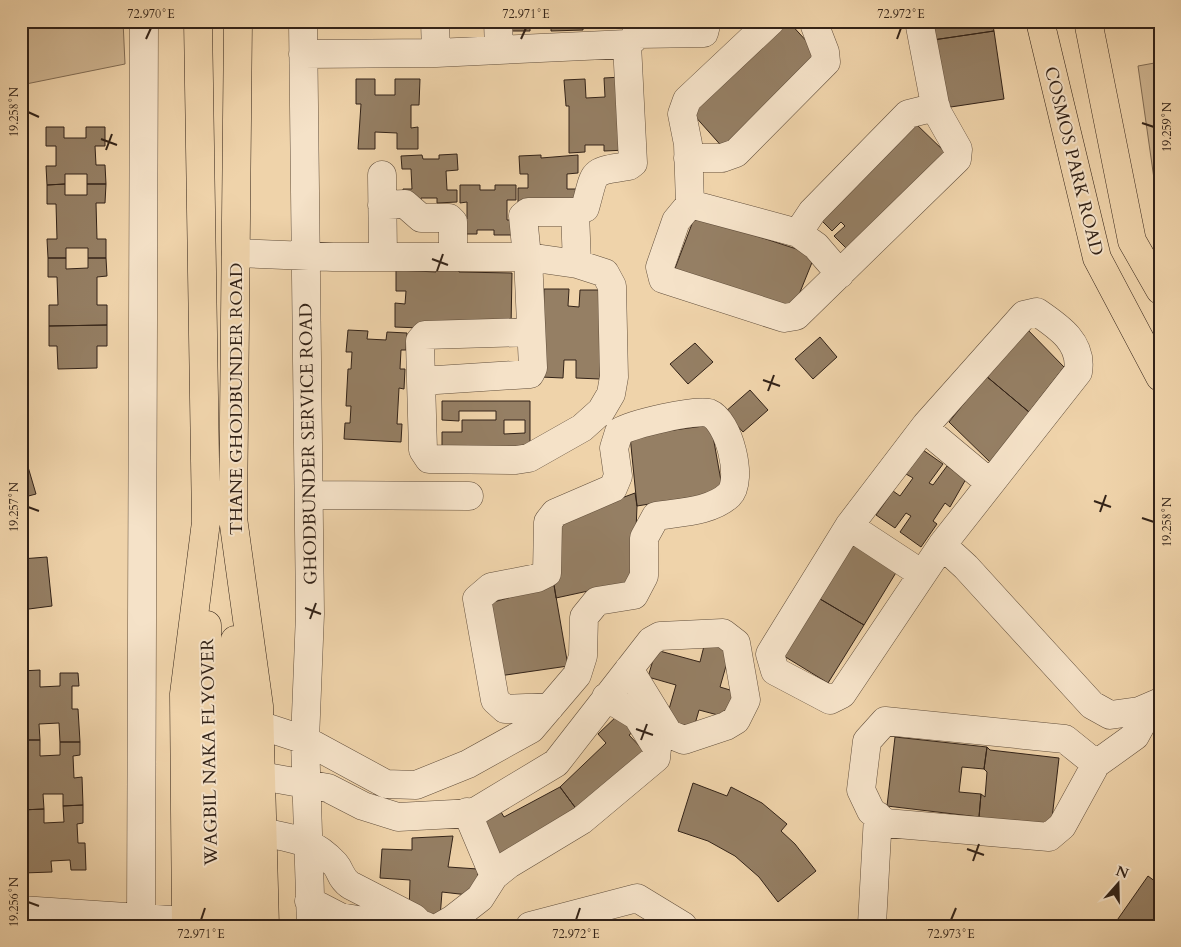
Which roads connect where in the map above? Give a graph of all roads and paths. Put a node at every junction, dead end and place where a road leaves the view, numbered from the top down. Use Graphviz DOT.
graph roads {
  1 [pos="144,21"];
  2 [pos="198,21"];
  3 [pos="238,21"];
  4 [pos="303,21"];
  5 [pos="435,21"];
  6 [pos="498,21"];
  7 [pos="707,21"];
  8 [pos="771,21"];
  9 [pos="919,21"];
  10 [pos="1040,21"];
  11 [pos="1088,21"];
  12 [pos="815,23"];
  13 [pos="634,33"];
  14 [pos="499,50"];
  15 [pos="303,54"];
  16 [pos="436,54"];
  17 [pos="936,107"];
  18 [pos="688,158"];
  19 [pos="382,175"];
  20 [pos="690,204"];
  21 [pos="382,205"];
  22 [pos="575,212"];
  23 [pos="798,233"];
  24 [pos="1131,235"];
  25 [pos="1096,252"];
  26 [pos="236,253"];
  27 [pos="305,254"];
  28 [pos="383,257"];
  29 [pos="453,257"];
  30 [pos="528,257"];
  31 [pos="577,264"];
  32 [pos="840,274"];
  33 [pos="1160,290"];
  34 [pos="531,332"];
  35 [pos="1160,377"];
  36 [pos="421,381"];
  37 [pos="924,428"];
  38 [pos="990,483"];
  39 [pos="310,494"];
  40 [pos="469,496"];
  41 [pos="233,518"];
  42 [pos="206,522"];
  43 [pos="849,526"];
  44 [pos="942,545"];
  45 [pos="922,574"];
  46 [pos="629,669"];
  47 [pos="606,697"];
  48 [pos="550,707"];
  49 [pos="1149,707"];
  50 [pos="259,725"];
  51 [pos="306,740"];
  52 [pos="1096,764"];
  53 [pos="260,776"];
  54 [pos="306,786"];
  55 [pos="467,812"];
  56 [pos="878,816"];
  57 [pos="262,832"];
  58 [pos="308,842"];
  59 [pos="494,876"];
  60 [pos="21,910"];
  61 [pos="310,914"];
  62 [pos="141,922"];
  63 [pos="194,924"];
  64 [pos="872,924"];
  65 [pos="240,926"];
  66 [pos="265,926"];
  67 [pos="394,926"];
  68 [pos="426,926"];
  69 [pos="441,926"];
  70 [pos="530,926"];
  71 [pos="684,926"];
  1 -- 62 [label="street"];
  2 -- 42 [label="main road, THANE GHODBUNDER ROAD"];
  3 -- 26 [label="main road, THANE GHODBUNDER ROAD"];
  4 -- 15 [label="street, GHODBUNDER SERVICE ROAD"];
  5 -- 16 [label="street"];
  6 -- 14 [label="street"];
  7 -- 13 [label="street"];
  8 -- 18 [label="street"];
  9 -- 17 [label="street"];
  10 -- 25 [label="main road, COSMOS PARK ROAD"];
  11 -- 24 [label="main road, COSMOS PARK ROAD"];
  12 -- 18 [label="street"];
  13 -- 14 [label="street"];
  13 -- 22 [label="street"];
  14 -- 16 [label="street"];
  15 -- 16 [label="street"];
  15 -- 27 [label="street, GHODBUNDER SERVICE ROAD"];
  17 -- 23 [label="street"];
  17 -- 32 [label="street"];
  18 -- 20 [label="street"];
  19 -- 21 [label="street"];
  20 -- 23 [label="street"];
  20 -- 32 [label="street"];
  21 -- 28 [label="street"];
  21 -- 29 [label="street"];
  22 -- 30 [label="street"];
  22 -- 31 [label="street"];
  23 -- 32 [label="street"];
  24 -- 25 [label="main road"];
  24 -- 33 [label="main road, COSMOS PARK ROAD"];
  25 -- 35 [label="main road, COSMOS PARK ROAD"];
  26 -- 27 [label="street"];
  26 -- 41 [label="main road, THANE GHODBUNDER ROAD"];
  27 -- 28 [label="street"];
  27 -- 39 [label="street, GHODBUNDER SERVICE ROAD"];
  28 -- 29 [label="street"];
  29 -- 30 [label="street"];
  30 -- 31 [label="street"];
  30 -- 34 [label="street"];
  31 -- 36 [label="street"];
  34 -- 36 [label="street"];
  34 -- 36 [label="street"];
  37 -- 38 [label="street"];
  37 -- 38 [label="street"];
  37 -- 43 [label="street"];
  38 -- 44 [label="street"];
  39 -- 40 [label="street"];
  39 -- 51 [label="street, GHODBUNDER SERVICE ROAD"];
  41 -- 50 [label="main road, THANE GHODBUNDER ROAD"];
  41 -- 65 [label="main road, WAGBIL NAKA FLYOVER"];
  42 -- 63 [label="main road, WAGBIL NAKA FLYOVER"];
  42 -- 63 [label="main road, THANE GHODBUNDER ROAD"];
  43 -- 45 [label="street"];
  43 -- 45 [label="street"];
  44 -- 45 [label="street"];
  44 -- 49 [label="street"];
  46 -- 46 [label="street"];
  46 -- 47 [label="street"];
  47 -- 55 [label="street"];
  47 -- 59 [label="street"];
  48 -- 48 [label="street"];
  48 -- 51 [label="street"];
  49 -- 52 [label="street"];
  50 -- 51 [label="street"];
  50 -- 53 [label="main road, THANE GHODBUNDER ROAD"];
  51 -- 54 [label="street, GHODBUNDER SERVICE ROAD"];
  52 -- 56 [label="street"];
  52 -- 56 [label="street"];
  53 -- 54 [label="street"];
  53 -- 57 [label="main road, THANE GHODBUNDER ROAD"];
  54 -- 55 [label="street"];
  54 -- 58 [label="street, GHODBUNDER SERVICE ROAD"];
  55 -- 59 [label="street"];
  56 -- 64 [label="street"];
  57 -- 58 [label="street"];
  57 -- 66 [label="main road, THANE GHODBUNDER ROAD"];
  58 -- 61 [label="street, GHODBUNDER SERVICE ROAD"];
  58 -- 68 [label="street"];
  59 -- 69 [label="street"];
  60 -- 62 [label="street"];
  61 -- 67 [label="street"];
  62 -- 63 [label="street"];
  70 -- 71 [label="street"];
}
